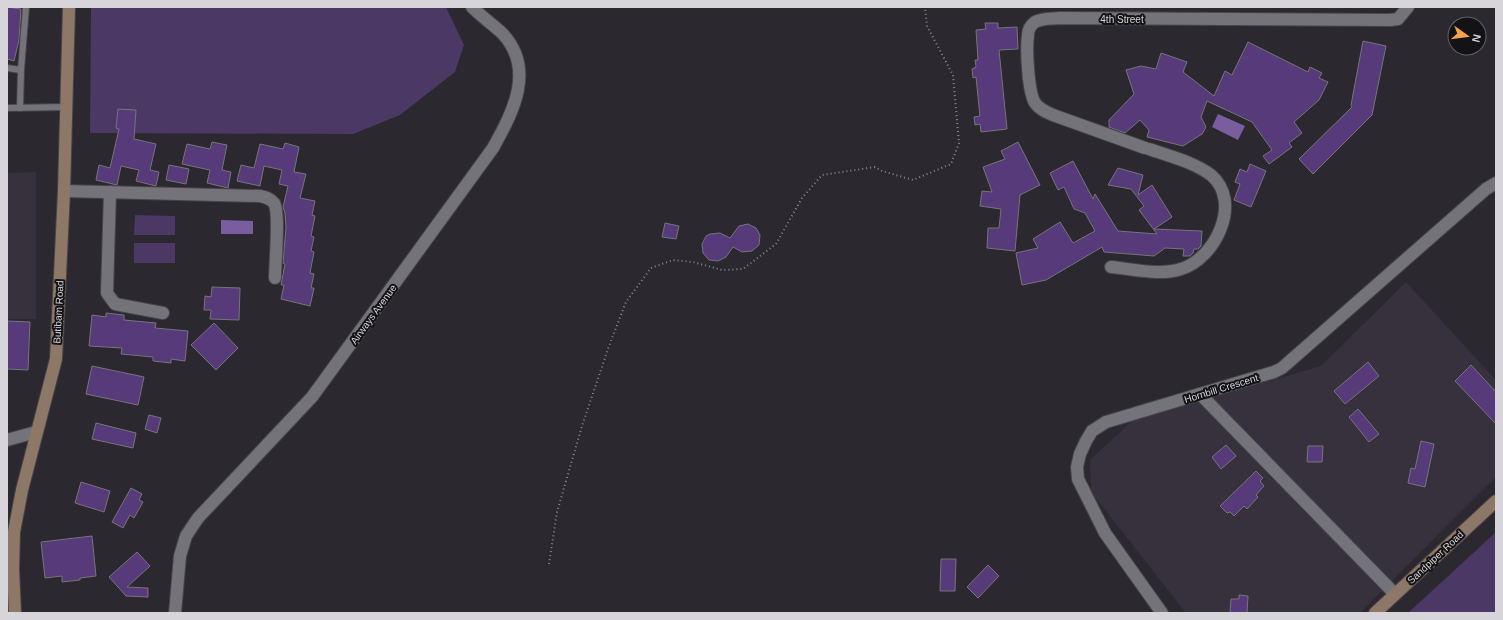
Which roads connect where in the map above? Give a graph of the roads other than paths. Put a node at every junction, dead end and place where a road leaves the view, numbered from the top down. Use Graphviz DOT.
graph roads {
  1 [pos="26,7"];
  2 [pos="69,7"];
  3 [pos="472,7"];
  4 [pos="1408,7"];
  5 [pos="7,68"];
  6 [pos="21,70"];
  7 [pos="66,107"];
  8 [pos="7,108"];
  9 [pos="20,108"];
  10 [pos="1496,183"];
  11 [pos="64,191"];
  12 [pos="110,192"];
  13 [pos="1111,267"];
  14 [pos="275,278"];
  15 [pos="163,313"];
  16 [pos="1200,394"];
  17 [pos="36,432"];
  18 [pos="7,440"];
  19 [pos="1496,501"];
  20 [pos="1395,594"];
  21 [pos="15,613"];
  22 [pos="175,613"];
  23 [pos="1162,613"];
  24 [pos="1375,613"];
  1 -- 6 [label="lane"];
  2 -- 7 [label="main road, Butibam Road"];
  3 -- 22 [label="street, Airways Avenue"];
  4 -- 13 [label="street, 4th Street"];
  5 -- 6 [label="lane"];
  6 -- 9 [label="lane"];
  7 -- 9 [label="lane"];
  7 -- 11 [label="main road, Butibam Road"];
  8 -- 9 [label="lane"];
  10 -- 16 [label="street, Hornbill Crescent"];
  11 -- 12 [label="street"];
  11 -- 17 [label="main road, Butibam Road"];
  12 -- 14 [label="street"];
  12 -- 15 [label="street"];
  16 -- 20 [label="street"];
  16 -- 23 [label="street, Hornbill Crescent"];
  17 -- 18 [label="street"];
  17 -- 21 [label="main road, Butibam Road"];
  19 -- 20 [label="main road, Sandpiper Road"];
  20 -- 24 [label="main road, Sandpiper Road"];
}
